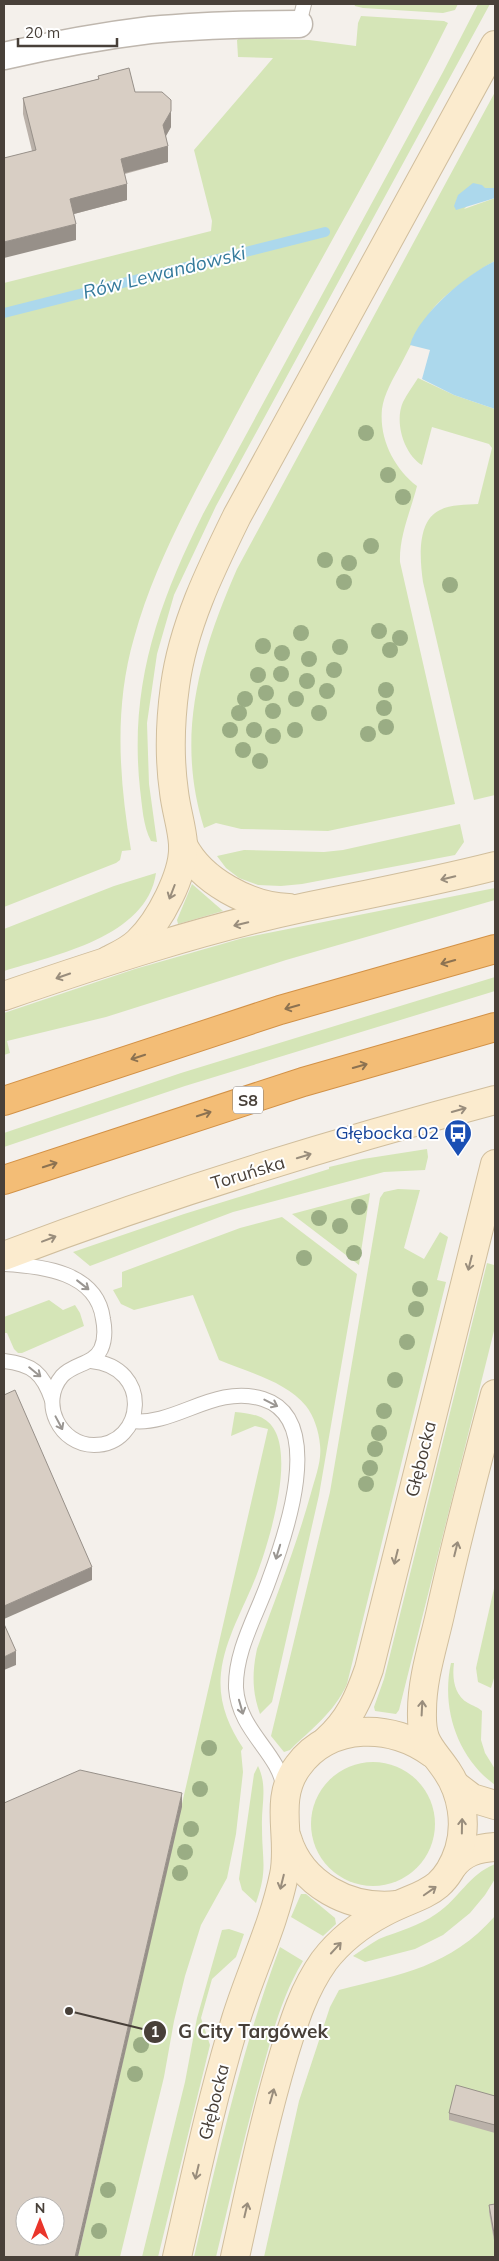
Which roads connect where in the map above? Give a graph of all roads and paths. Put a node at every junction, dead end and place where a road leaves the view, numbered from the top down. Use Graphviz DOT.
graph roads {
  1 [pos="302,14"];
  2 [pos="495,45"];
  3 [pos="4,56"];
  4 [pos="183,845"];
  5 [pos="495,866"];
  6 [pos="306,907"];
  7 [pos="495,949"];
  8 [pos="109,960"];
  9 [pos="4,996"];
  10 [pos="495,1027"];
  11 [pos="495,1100"];
  12 [pos="4,1101"];
  13 [pos="495,1164"];
  14 [pos="4,1180"];
  15 [pos="4,1256"];
  16 [pos="4,1264"];
  17 [pos="4,1361"];
  18 [pos="91,1361"];
  19 [pos="495,1394"];
  20 [pos="52,1400"];
  21 [pos="132,1421"];
  22 [pos="325,1742"];
  23 [pos="433,1754"];
  24 [pos="455,1785"];
  25 [pos="284,1802"];
  26 [pos="495,1805"];
  27 [pos="286,1834"];
  28 [pos="495,1846"];
  29 [pos="452,1867"];
  30 [pos="400,1904"];
  31 [pos="177,2257"];
  32 [pos="235,2257"];
  1 -- 3 [label="street"];
  2 -- 4 [label="street"];
  4 -- 6 [label="street"];
  4 -- 8 [label="street, one-way"];
  5 -- 6 [label="street, one-way"];
  6 -- 8 [label="street, one-way"];
  7 -- 12 [label="highway, one-way"];
  8 -- 9 [label="street, one-way"];
  14 -- 10 [label="highway, S8, one-way"];
  15 -- 11 [label="street, Toruńska, one-way"];
  13 -- 22 [label="street, Głębocka, one-way"];
  16 -- 18 [label="lane, one-way"];
  17 -- 20 [label="lane, one-way"];
  18 -- 20 [label="lane"];
  18 -- 21 [label="lane"];
  23 -- 19 [label="street, Głębocka, one-way"];
  20 -- 21 [label="lane, one-way"];
  21 -- 25 [label="lane, one-way"];
  22 -- 23 [label="street, Głębocka"];
  22 -- 25 [label="street, Głębocka"];
  23 -- 24 [label="street, Głębocka"];
  24 -- 26 [label="street"];
  29 -- 24 [label="street, Głębocka, one-way"];
  25 -- 27 [label="street, Głębocka"];
  27 -- 30 [label="street, Głębocka"];
  27 -- 31 [label="street, Głębocka, one-way"];
  28 -- 29 [label="street"];
  30 -- 29 [label="street, Głębocka, one-way"];
  32 -- 30 [label="street, Głębocka, one-way"];
}
